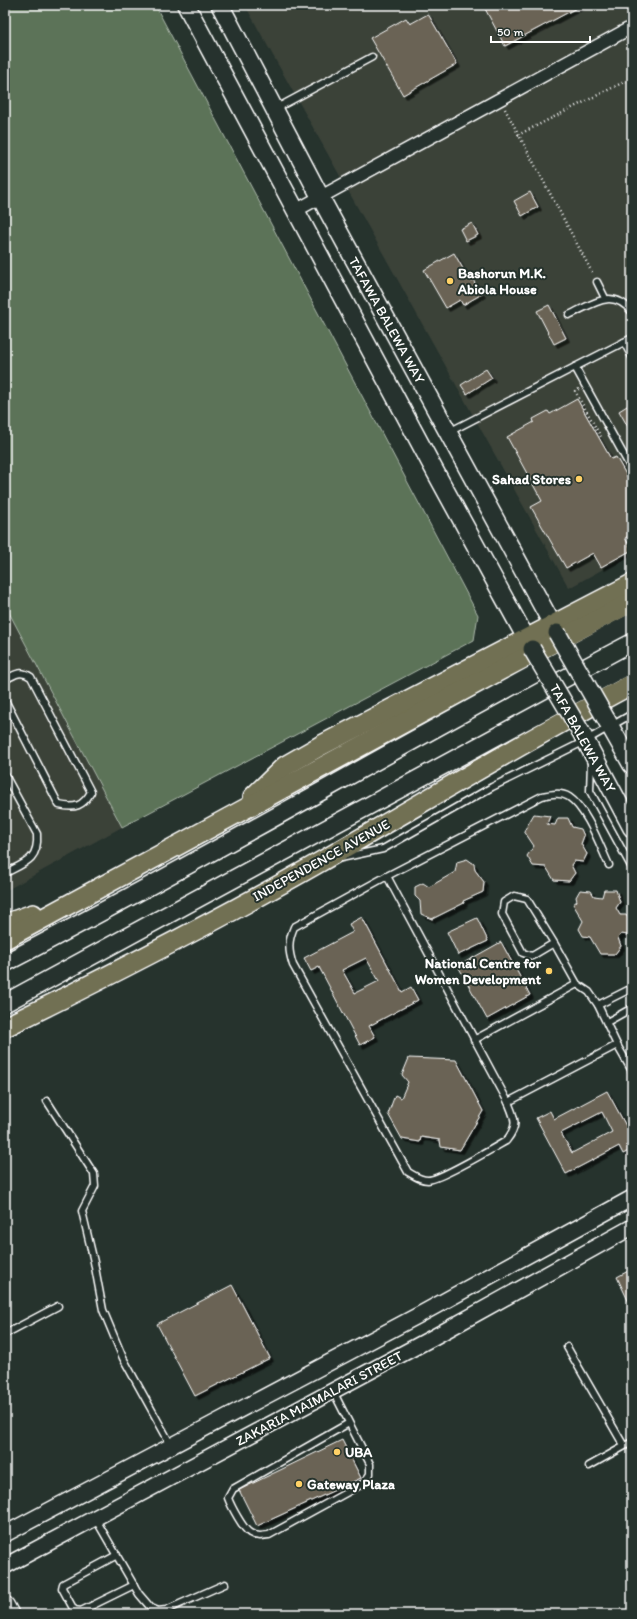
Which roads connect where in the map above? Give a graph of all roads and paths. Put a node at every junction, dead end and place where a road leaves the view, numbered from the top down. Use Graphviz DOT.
graph roads {
  1 [pos="186,5"];
  2 [pos="220,5"];
  3 [pos="632,27"];
  4 [pos="372,57"];
  5 [pos="632,78"];
  6 [pos="499,99"];
  7 [pos="275,109"];
  8 [pos="518,134"];
  9 [pos="321,196"];
  10 [pos="295,211"];
  11 [pos="597,282"];
  12 [pos="605,298"];
  13 [pos="632,312"];
  14 [pos="569,315"];
  15 [pos="632,338"];
  16 [pos="624,342"];
  17 [pos="632,357"];
  18 [pos="575,367"];
  19 [pos="449,432"];
  20 [pos="632,470"];
  21 [pos="632,584"];
  22 [pos="632,602"];
  23 [pos="632,622"];
  24 [pos="554,629"];
  25 [pos="529,644"];
  26 [pos="632,663"];
  27 [pos="5,680"];
  28 [pos="632,684"];
  29 [pos="5,700"];
  30 [pos="632,714"];
  31 [pos="608,722"];
  32 [pos="586,742"];
  33 [pos="632,765"];
  34 [pos="289,774"];
  35 [pos="5,775"];
  36 [pos="632,828"];
  37 [pos="318,863"];
  38 [pos="609,865"];
  39 [pos="632,868"];
  40 [pos="5,873"];
  41 [pos="387,876"];
  42 [pos="71,904"];
  43 [pos="5,924"];
  44 [pos="5,939"];
  45 [pos="554,943"];
  46 [pos="5,963"];
  47 [pos="577,984"];
  48 [pos="632,988"];
  49 [pos="5,1003"];
  50 [pos="598,1005"];
  51 [pos="632,1008"];
  52 [pos="607,1022"];
  53 [pos="5,1027"];
  54 [pos="474,1040"];
  55 [pos="617,1045"];
  56 [pos="632,1071"];
  57 [pos="47,1101"];
  58 [pos="508,1102"];
  59 [pos="632,1198"];
  60 [pos="632,1227"];
  61 [pos="58,1306"];
  62 [pos="5,1334"];
  63 [pos="382,1335"];
  64 [pos="567,1347"];
  65 [pos="396,1357"];
  66 [pos="333,1391"];
  67 [pos="349,1424"];
  68 [pos="632,1442"];
  69 [pos="172,1446"];
  70 [pos="624,1446"];
  71 [pos="589,1466"];
  72 [pos="95,1518"];
  73 [pos="5,1534"];
  74 [pos="117,1555"];
  75 [pos="5,1566"];
  76 [pos="225,1584"];
  77 [pos="134,1585"];
  78 [pos="5,1605"];
  79 [pos="10,1614"];
  1 -- 10 [label="main road, TAFA BALEWA WAY"];
  2 -- 7 [label="main road, TAFAWA BALEWA WAY"];
  3 -- 6 [label="street"];
  4 -- 7 [label="lane"];
  5 -- 8 [label="path"];
  6 -- 8 [label="path"];
  6 -- 9 [label="street"];
  7 -- 9 [label="main road, TAFAWA BALEWA WAY"];
  8 -- 11 [label="path"];
  9 -- 10 [label="street"];
  9 -- 19 [label="main road, TAFAWA BALEWA WAY"];
  10 -- 25 [label="main road, TAFA BALEWA WAY"];
  11 -- 12 [label="lane"];
  12 -- 13 [label="lane"];
  12 -- 14 [label="lane"];
  15 -- 16 [label="lane"];
  16 -- 17 [label="lane"];
  16 -- 18 [label="lane"];
  18 -- 19 [label="lane"];
  18 -- 20 [label="lane"];
  19 -- 24 [label="main road, TAFAWA BALEWA WAY"];
  21 -- 24 [label="main road"];
  22 -- 34 [label="main road"];
  23 -- 46 [label="main road"];
  24 -- 25 [label="main road"];
  24 -- 31 [label="main road, TAFA BALEWA WAY, bridge"];
  25 -- 32 [label="main road, TAFA BALEWA WAY, bridge"];
  25 -- 34 [label="main road"];
  26 -- 49 [label="main road, INDEPENDENCE AVENUE"];
  27 -- 29 [label="lane"];
  28 -- 37 [label="main road, INDEPENDENCE AVENUE"];
  30 -- 31 [label="lane"];
  31 -- 32 [label="lane"];
  31 -- 33 [label="main road"];
  32 -- 36 [label="main road, TAFA BALEWA WAY"];
  32 -- 37 [label="lane"];
  32 -- 39 [label="lane"];
  34 -- 42 [label="main road"];
  35 -- 40 [label="lane"];
  37 -- 53 [label="main road, INDEPENDENCE AVENUE"];
  38 -- 41 [label="lane"];
  41 -- 54 [label="lane"];
  41 -- 58 [label="lane"];
  42 -- 43 [label="main road"];
  42 -- 44 [label="main road"];
  45 -- 45 [label="lane"];
  45 -- 47 [label="lane"];
  47 -- 50 [label="lane"];
  47 -- 54 [label="lane"];
  48 -- 50 [label="lane"];
  50 -- 52 [label="lane"];
  51 -- 52 [label="lane"];
  52 -- 55 [label="lane"];
  54 -- 58 [label="lane"];
  55 -- 56 [label="lane"];
  55 -- 58 [label="lane"];
  57 -- 69 [label="lane"];
  59 -- 63 [label="street, ZAKARIA MAIMALARI STREET"];
  60 -- 65 [label="street, ZAKARIA MAIMALARI STREET"];
  61 -- 62 [label="lane"];
  63 -- 65 [label="street"];
  63 -- 69 [label="street, ZAKARIA MAIMALARI STREET"];
  64 -- 70 [label="lane"];
  65 -- 66 [label="street, ZAKARIA MAIMALARI STREET"];
  66 -- 67 [label="lane"];
  66 -- 72 [label="street, ZAKARIA MAIMALARI STREET"];
  67 -- 67 [label="lane"];
  68 -- 70 [label="lane"];
  69 -- 73 [label="street, ZAKARIA MAIMALARI STREET"];
  70 -- 71 [label="lane"];
  72 -- 74 [label="lane"];
  72 -- 75 [label="street, ZAKARIA MAIMALARI STREET"];
  74 -- 77 [label="lane"];
  74 -- 77 [label="lane"];
  76 -- 77 [label="lane"];
  78 -- 79 [label="main road"];
}
